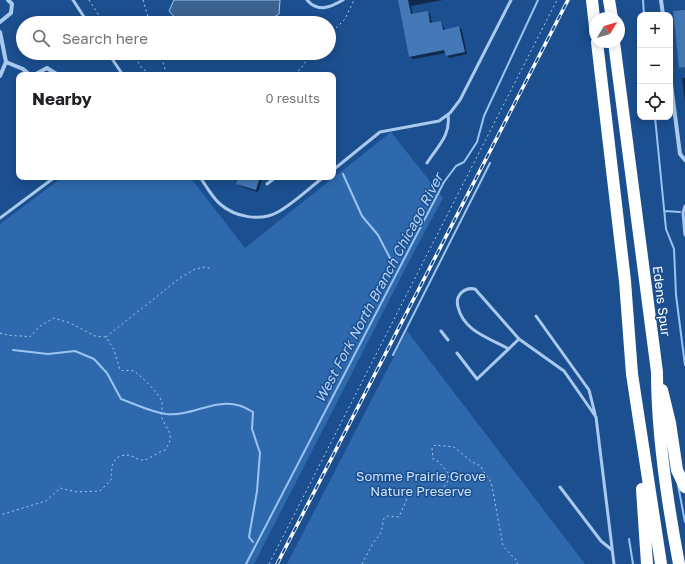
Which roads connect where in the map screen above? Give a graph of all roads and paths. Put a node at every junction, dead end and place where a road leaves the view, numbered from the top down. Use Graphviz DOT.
graph roads {
  1 [pos="8,0"];
  2 [pos="73,0"];
  3 [pos="89,0"];
  4 [pos="143,0"];
  5 [pos="307,0"];
  6 [pos="344,0"];
  7 [pos="354,0"];
  8 [pos="511,0"];
  9 [pos="557,0"];
  10 [pos="609,0"];
  11 [pos="661,0"];
  12 [pos="611,12"];
  13 [pos="663,12"];
  14 [pos="83,16"];
  15 [pos="99,16"];
  16 [pos="148,16"];
  17 [pos="0,22"];
  18 [pos="336,28"];
  19 [pos="0,32"];
  20 [pos="598,48"];
  21 [pos="615,48"];
  22 [pos="113,60"];
  23 [pos="137,60"];
  24 [pos="162,60"];
  25 [pos="307,60"];
  26 [pos="6,62"];
  27 [pos="26,72"];
  28 [pos="40,72"];
  29 [pos="53,72"];
  30 [pos="121,72"];
  31 [pos="146,72"];
  32 [pos="166,72"];
  33 [pos="297,72"];
  34 [pos="0,76"];
  35 [pos="671,84"];
  36 [pos="448,115"];
  37 [pos="685,160"];
  38 [pos="427,163"];
  39 [pos="336,168"];
  40 [pos="51,180"];
  41 [pos="202,180"];
  42 [pos="272,180"];
  43 [pos="320,180"];
  44 [pos="267,184"];
  45 [pos="685,206"];
  46 [pos="0,218"];
  47 [pos="685,235"];
  48 [pos="211,269"];
  49 [pos="536,316"];
  50 [pos="441,331"];
  51 [pos="0,333"];
  52 [pos="106,337"];
  53 [pos="519,339"];
  54 [pos="448,340"];
  55 [pos="509,349"];
  56 [pos="457,353"];
  57 [pos="657,372"];
  58 [pos="632,374"];
  59 [pos="596,418"];
  60 [pos="560,487"];
  61 [pos="685,487"];
  62 [pos="0,515"];
  63 [pos="612,550"];
  64 [pos="269,564"];
  65 [pos="362,564"];
  66 [pos="517,564"];
  67 [pos="614,564"];
  68 [pos="646,564"];
  69 [pos="661,564"];
  70 [pos="679,564"];
  1 -- 17 [label="street"];
  2 -- 14 [label="lane"];
  3 -- 15 [label="path"];
  4 -- 16 [label="path"];
  5 -- 6 [label="lane"];
  7 -- 18 [label="path"];
  8 -- 36 [label="lane"];
  9 -- 64 [label="path"];
  10 -- 12 [label="highway"];
  11 -- 13 [label="street"];
  19 -- 26 [label="street"];
  20 -- 58 [label="highway"];
  21 -- 57 [label="highway, Edens Spur"];
  22 -- 30 [label="lane"];
  23 -- 31 [label="path"];
  24 -- 32 [label="path"];
  25 -- 33 [label="path"];
  26 -- 27 [label="street"];
  26 -- 34 [label="street"];
  28 -- 29 [label="street"];
  35 -- 37 [label="street"];
  36 -- 38 [label="lane"];
  36 -- 39 [label="lane"];
  40 -- 46 [label="lane"];
  41 -- 43 [label="lane"];
  42 -- 44 [label="lane"];
  45 -- 47 [label="lane"];
  48 -- 52 [label="path"];
  49 -- 59 [label="lane"];
  50 -- 54 [label="lane"];
  51 -- 52 [label="path"];
  52 -- 62 [label="path"];
  53 -- 55 [label="lane"];
  53 -- 55 [label="lane"];
  53 -- 59 [label="lane"];
  55 -- 56 [label="lane"];
  57 -- 61 [label="highway"];
  57 -- 70 [label="highway, Edens Spur"];
  58 -- 68 [label="highway"];
  58 -- 69 [label="highway"];
  59 -- 63 [label="lane"];
  60 -- 63 [label="lane"];
  63 -- 67 [label="lane"];
  65 -- 66 [label="path"];
}
